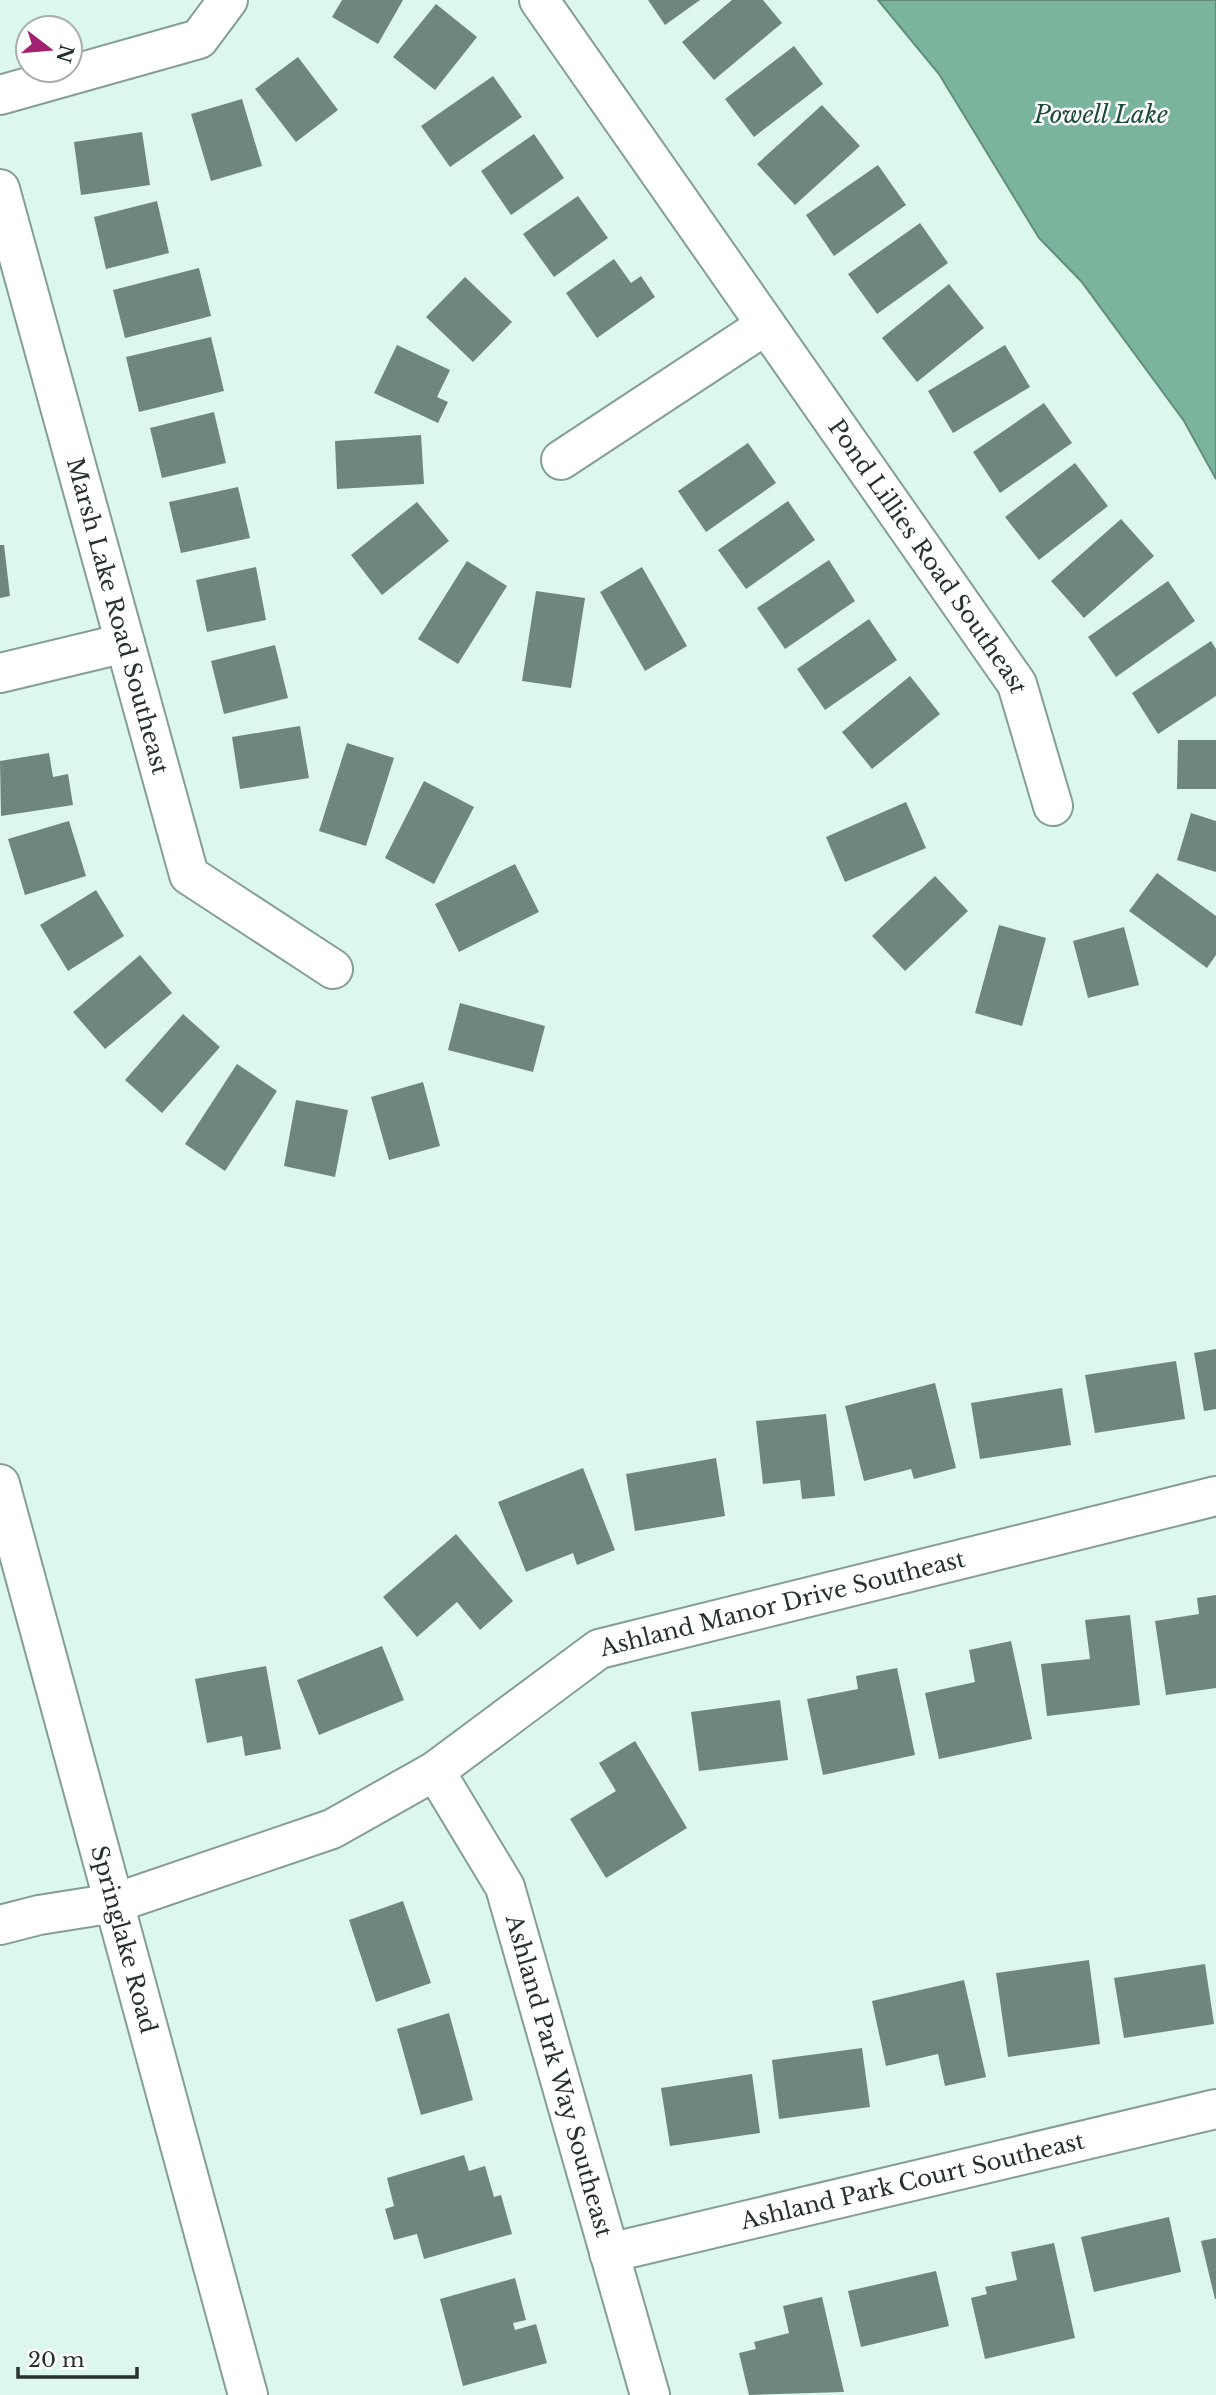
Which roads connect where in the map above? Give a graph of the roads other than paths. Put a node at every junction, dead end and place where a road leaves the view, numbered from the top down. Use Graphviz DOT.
graph roads {
  1 [pos="228,0"];
  2 [pos="539,0"];
  3 [pos="0,95"];
  4 [pos="0,189"];
  5 [pos="766,326"];
  6 [pos="561,460"];
  7 [pos="125,643"];
  8 [pos="0,673"];
  9 [pos="1053,806"];
  10 [pos="333,969"];
  11 [pos="0,1484"];
  12 [pos="1216,1496"];
  13 [pos="435,1771"];
  14 [pos="115,1903"];
  15 [pos="0,1925"];
  16 [pos="1216,2109"];
  17 [pos="609,2253"];
  18 [pos="248,2395"];
  19 [pos="650,2395"];
  1 -- 3 [label="street"];
  2 -- 5 [label="street, Pond Lillies Road Southeast"];
  4 -- 7 [label="street, Marsh Lake Road Southeast"];
  5 -- 6 [label="street"];
  5 -- 9 [label="street, Pond Lillies Road Southeast"];
  7 -- 8 [label="street"];
  7 -- 10 [label="street, Marsh Lake Road Southeast"];
  11 -- 14 [label="street, Springlake Road"];
  12 -- 13 [label="street, Ashland Manor Drive Southeast"];
  13 -- 14 [label="street, Ashland Manor Drive Southeast"];
  13 -- 17 [label="street, Ashland Park Way Southeast"];
  14 -- 15 [label="street, Ashland Manor Drive Southeast"];
  14 -- 18 [label="street, Springlake Road"];
  16 -- 17 [label="street, Ashland Park Court Southeast"];
  17 -- 19 [label="street, Ashland Park Way Southeast"];
}
